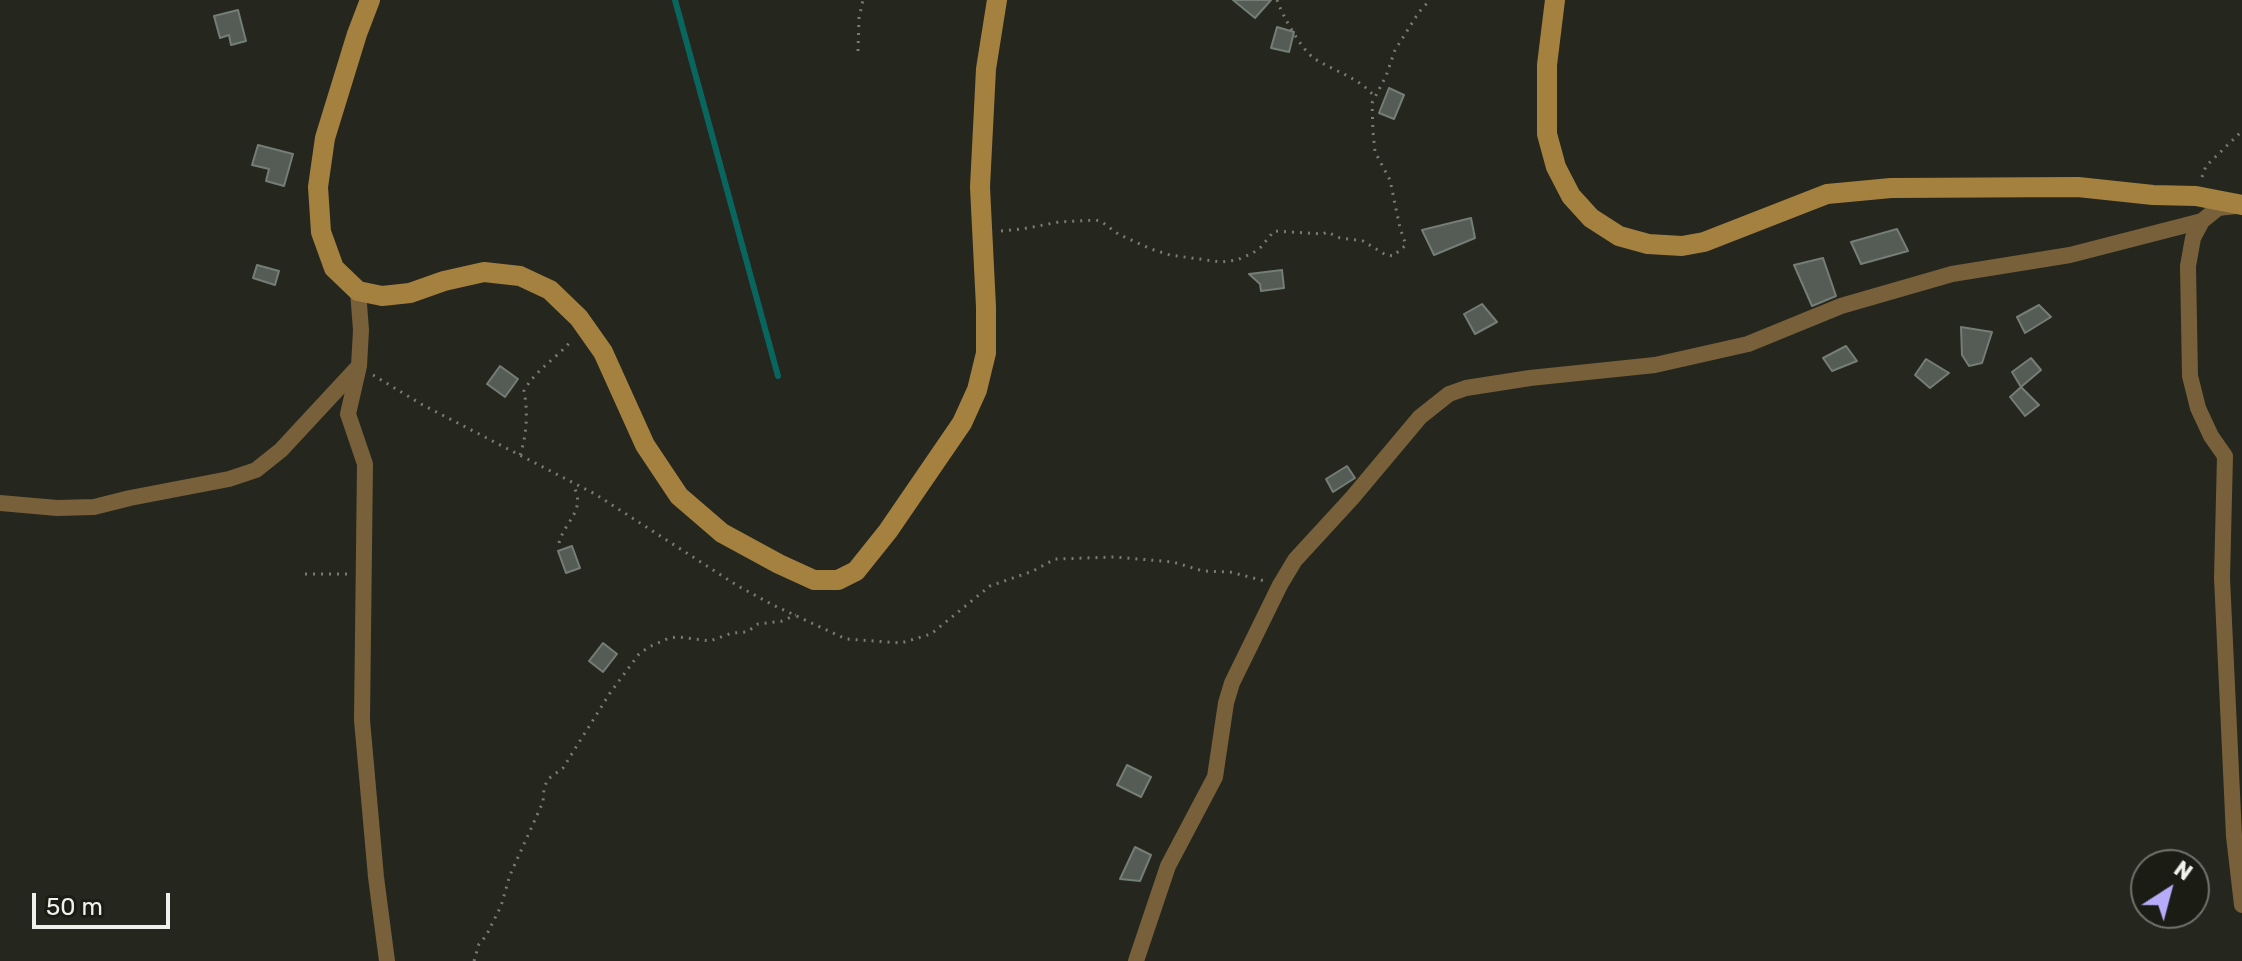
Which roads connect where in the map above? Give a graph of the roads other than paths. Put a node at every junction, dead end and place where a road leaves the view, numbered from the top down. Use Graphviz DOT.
graph roads {
  1 [pos="370,0"];
  2 [pos="997,0"];
  3 [pos="1555,0"];
  4 [pos="2242,205"];
  5 [pos="2202,221"];
  6 [pos="358,291"];
  7 [pos="359,366"];
  8 [pos="0,503"];
  9 [pos="2242,905"];
  10 [pos="387,961"];
  11 [pos="1136,961"];
  1 -- 6 [label="main road"];
  2 -- 6 [label="main road"];
  3 -- 4 [label="main road"];
  4 -- 5 [label="street"];
  5 -- 9 [label="street"];
  5 -- 11 [label="street"];
  6 -- 7 [label="street"];
  7 -- 8 [label="street"];
  7 -- 10 [label="street"];
}
